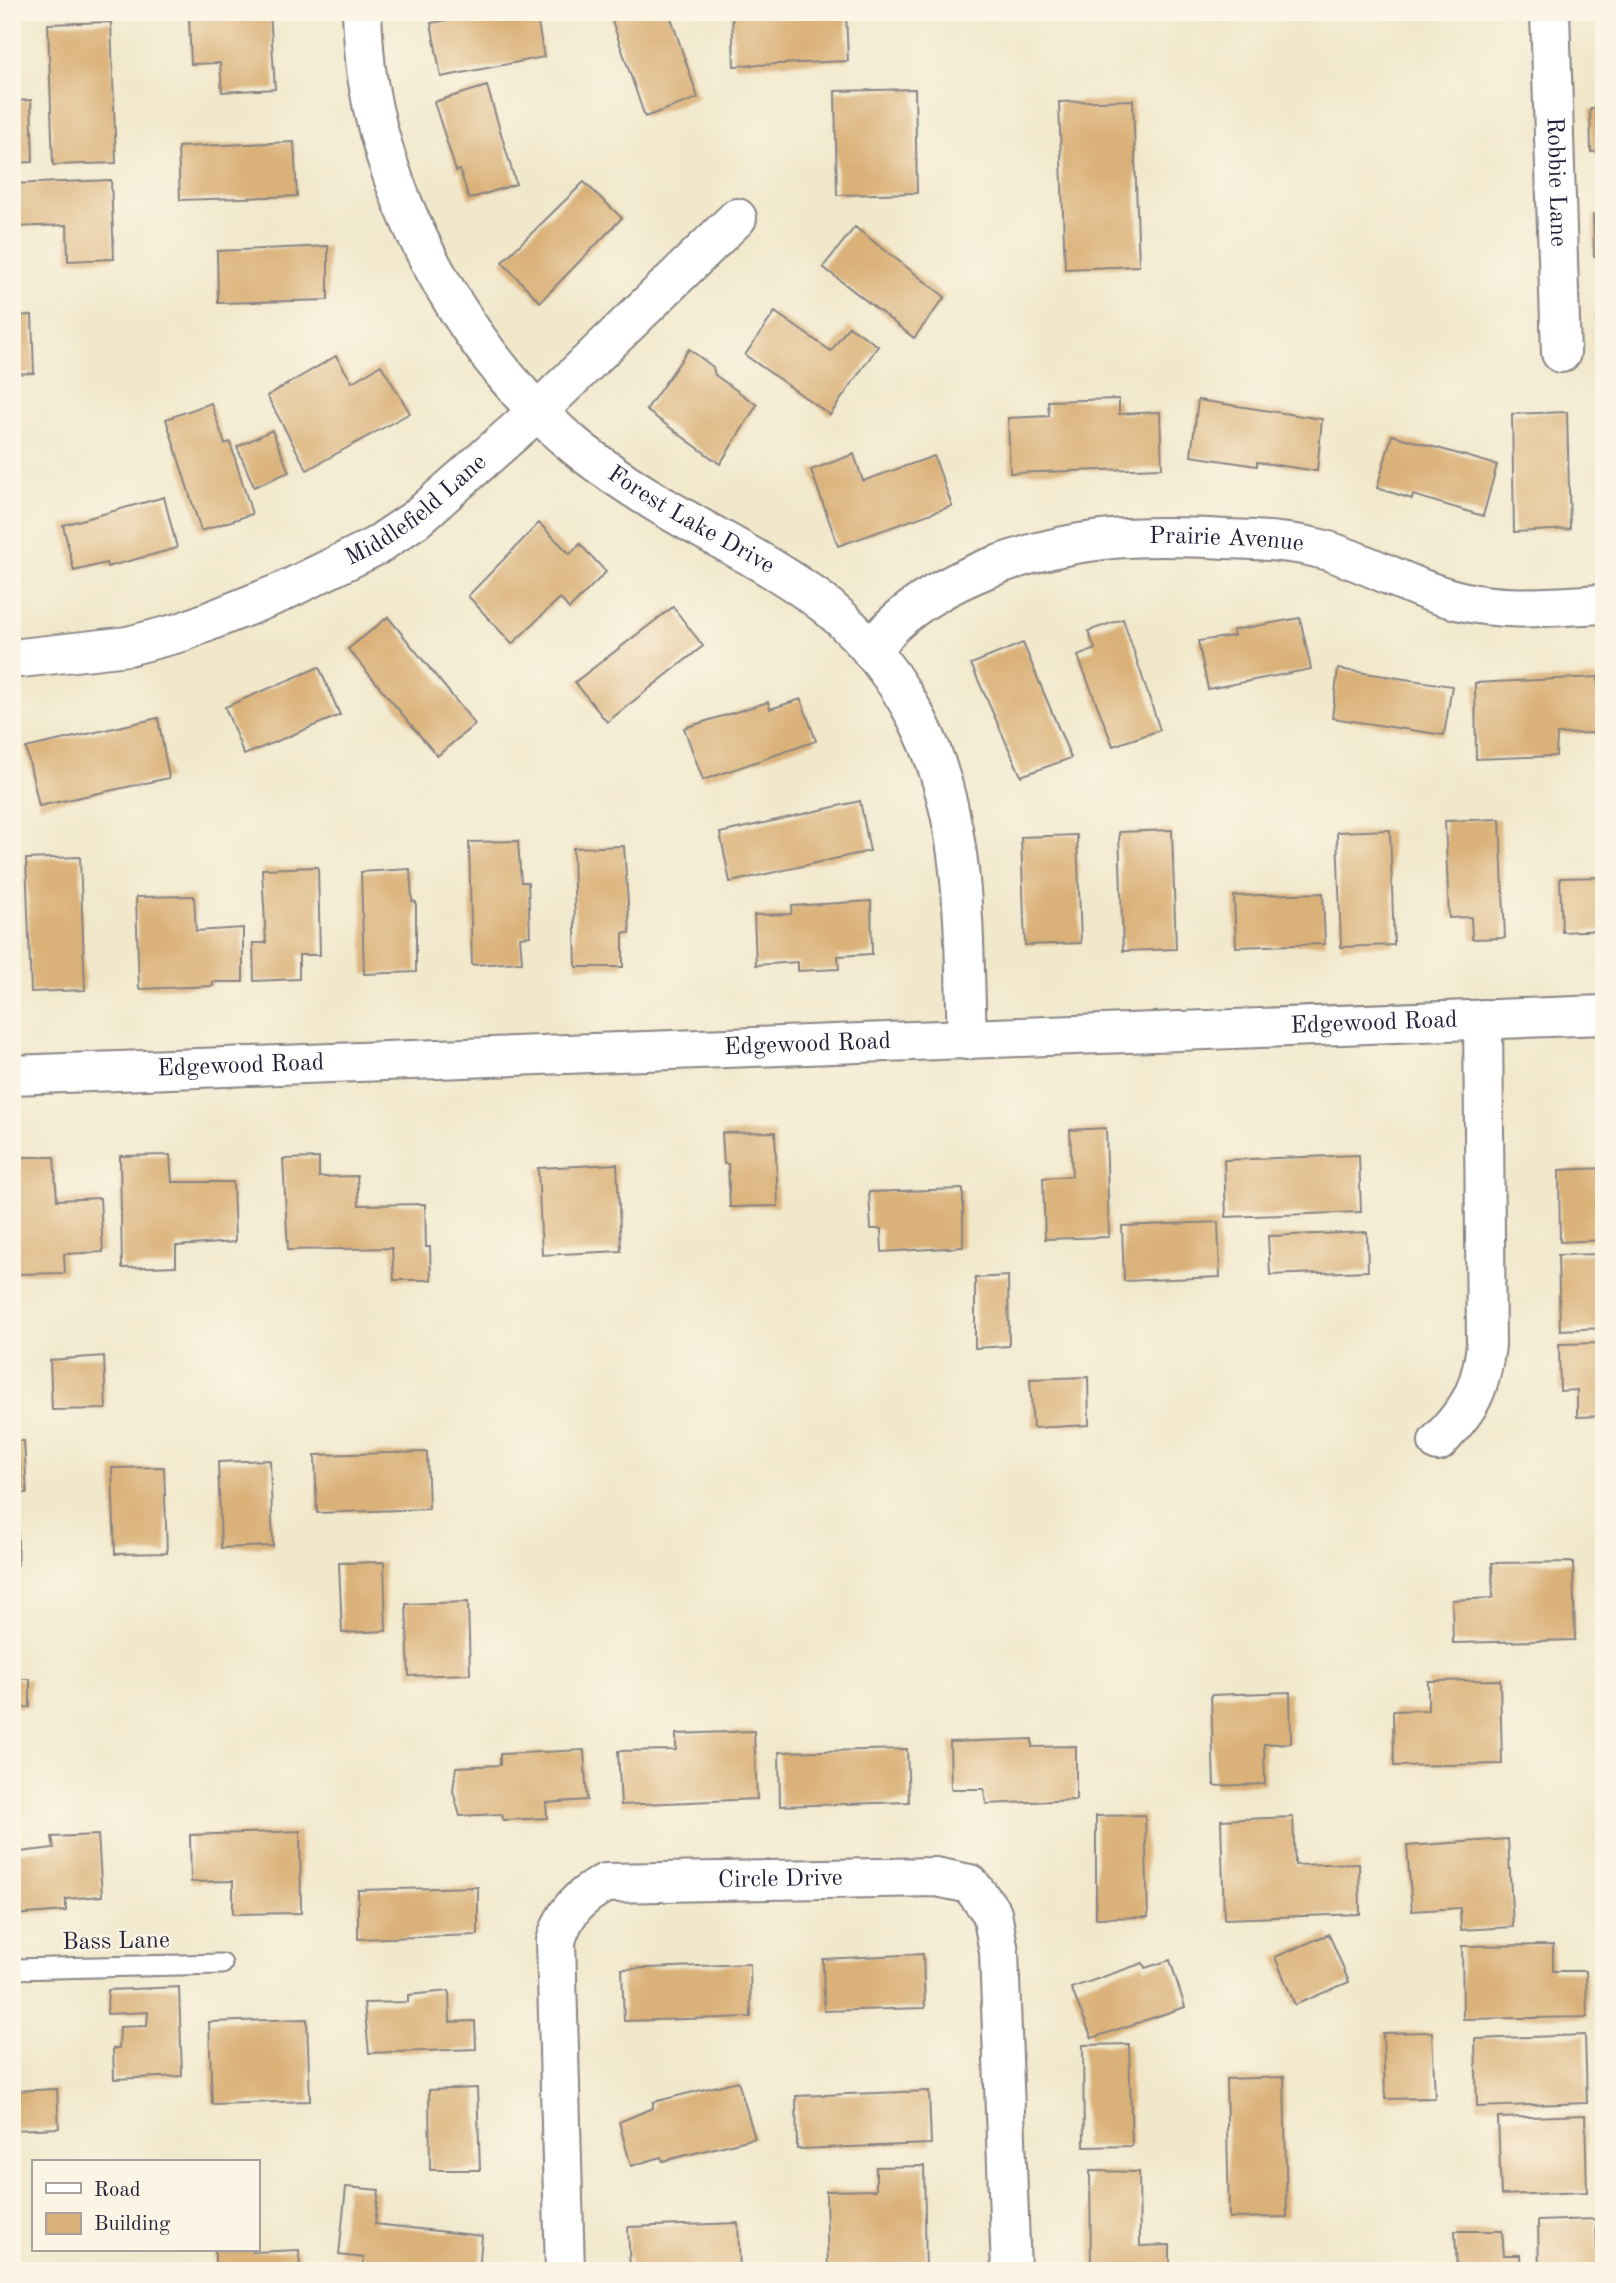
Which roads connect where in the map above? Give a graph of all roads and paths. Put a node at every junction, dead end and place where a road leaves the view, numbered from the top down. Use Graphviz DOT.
graph roads {
  1 [pos="362,12"];
  2 [pos="1550,12"];
  3 [pos="737,218"];
  4 [pos="1561,353"];
  5 [pos="538,411"];
  6 [pos="1604,604"];
  7 [pos="872,652"];
  8 [pos="12,659"];
  9 [pos="1604,1015"];
  10 [pos="1482,1019"];
  11 [pos="967,1040"];
  12 [pos="12,1075"];
  13 [pos="1438,1442"];
  14 [pos="222,1964"];
  15 [pos="12,1969"];
  16 [pos="565,2271"];
  17 [pos="1011,2271"];
  1 -- 5 [label="street, Forest Lake Drive"];
  2 -- 4 [label="street, Robbie Lane"];
  3 -- 5 [label="street, Middlefield Lane"];
  5 -- 7 [label="street, Forest Lake Drive"];
  5 -- 8 [label="street, Middlefield Lane"];
  6 -- 7 [label="street, Prairie Avenue"];
  7 -- 11 [label="street, Forest Lake Drive"];
  9 -- 10 [label="street, Edgewood Road"];
  10 -- 11 [label="street, Edgewood Road"];
  10 -- 13 [label="street"];
  11 -- 12 [label="street, Edgewood Road"];
  14 -- 15 [label="lane, Bass Lane"];
  16 -- 17 [label="street, Circle Drive"];
}
